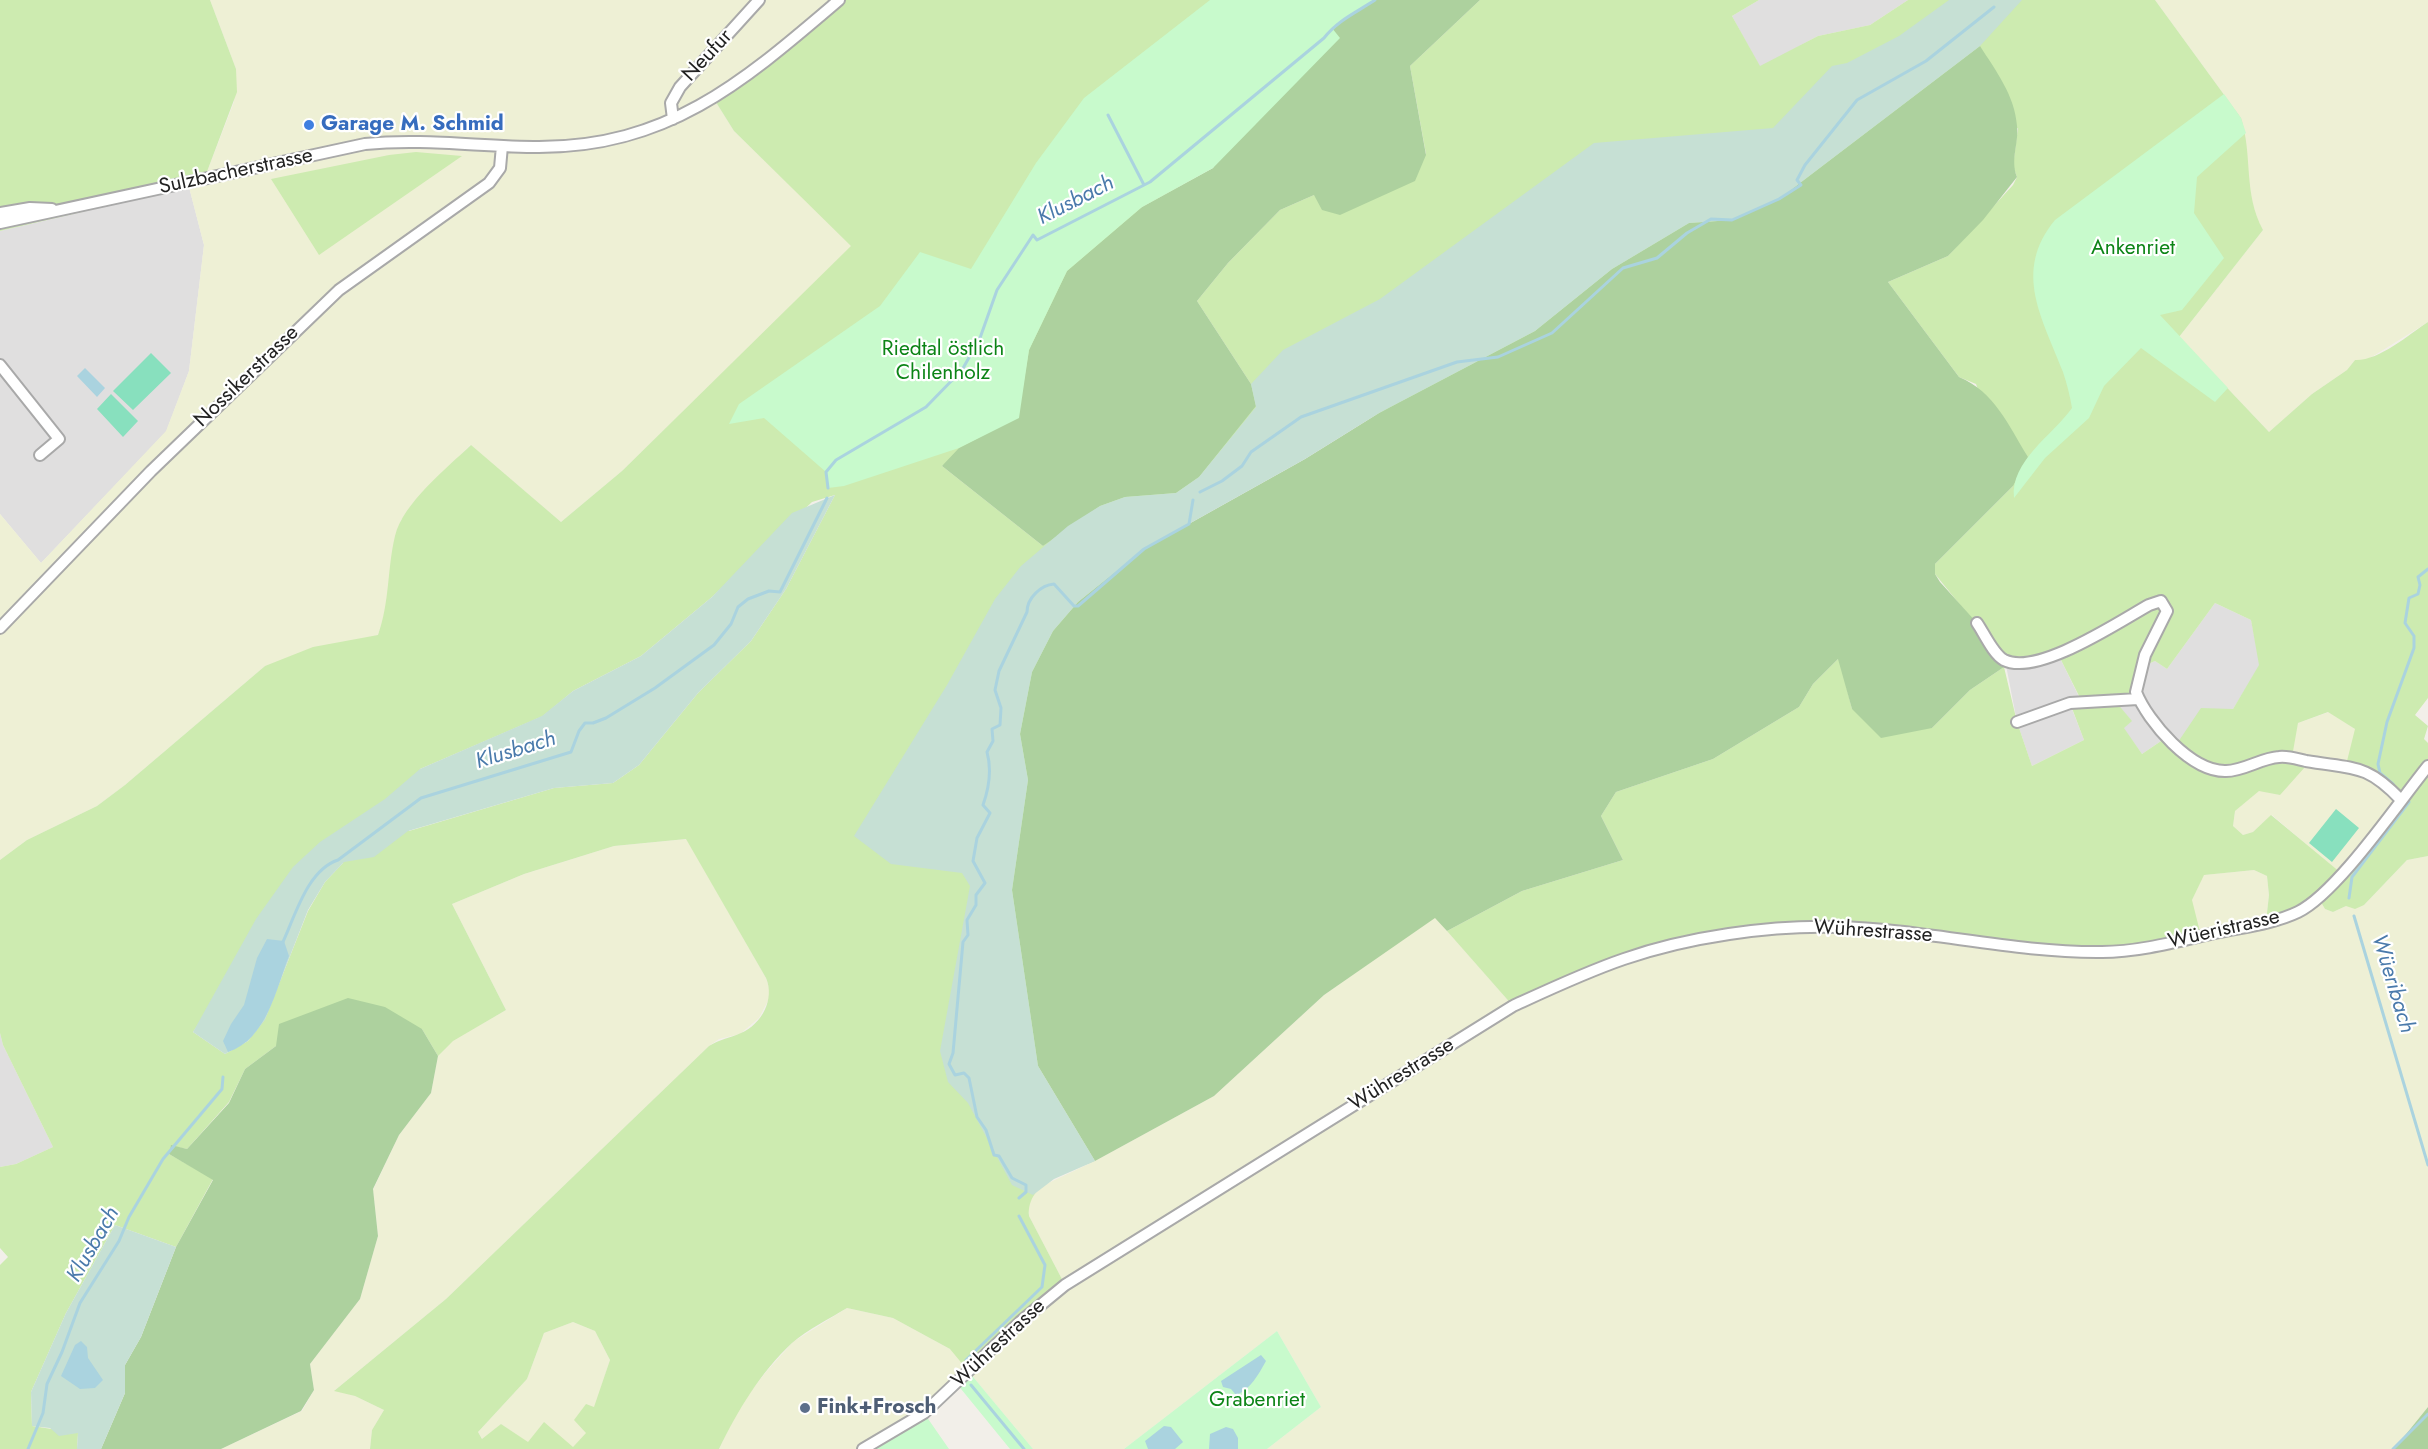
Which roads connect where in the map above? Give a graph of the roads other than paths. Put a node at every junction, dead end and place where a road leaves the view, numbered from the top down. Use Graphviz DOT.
graph roads {
  1 [pos="759,0"];
  2 [pos="839,0"];
  3 [pos="673,119"];
  4 [pos="502,146"];
  5 [pos="58,209"];
  6 [pos="0,213"];
  7 [pos="0,223"];
  8 [pos="0,365"];
  9 [pos="40,455"];
  10 [pos="1977,623"];
  11 [pos="0,628"];
  12 [pos="2138,699"];
  13 [pos="2017,722"];
  14 [pos="2428,766"];
  15 [pos="2401,800"];
  16 [pos="2027,948"];
  17 [pos="863,1449"];
  1 -- 3 [label="street, Neufur"];
  2 -- 3 [label="street, Sulzbacherstrasse"];
  3 -- 4 [label="street, Sulzbacherstrasse"];
  4 -- 5 [label="street, Sulzbacherstrasse"];
  4 -- 11 [label="street, Nossikerstrasse"];
  5 -- 6 [label="street, Sulzbacherstrasse"];
  5 -- 7 [label="street, Sulzbacherstrasse"];
  8 -- 9 [label="street"];
  10 -- 12 [label="street"];
  12 -- 13 [label="street"];
  12 -- 15 [label="street"];
  14 -- 15 [label="street, Wüeristrasse"];
  15 -- 16 [label="street, Wüeristrasse"];
  16 -- 17 [label="street, Wührestrasse"];
}
